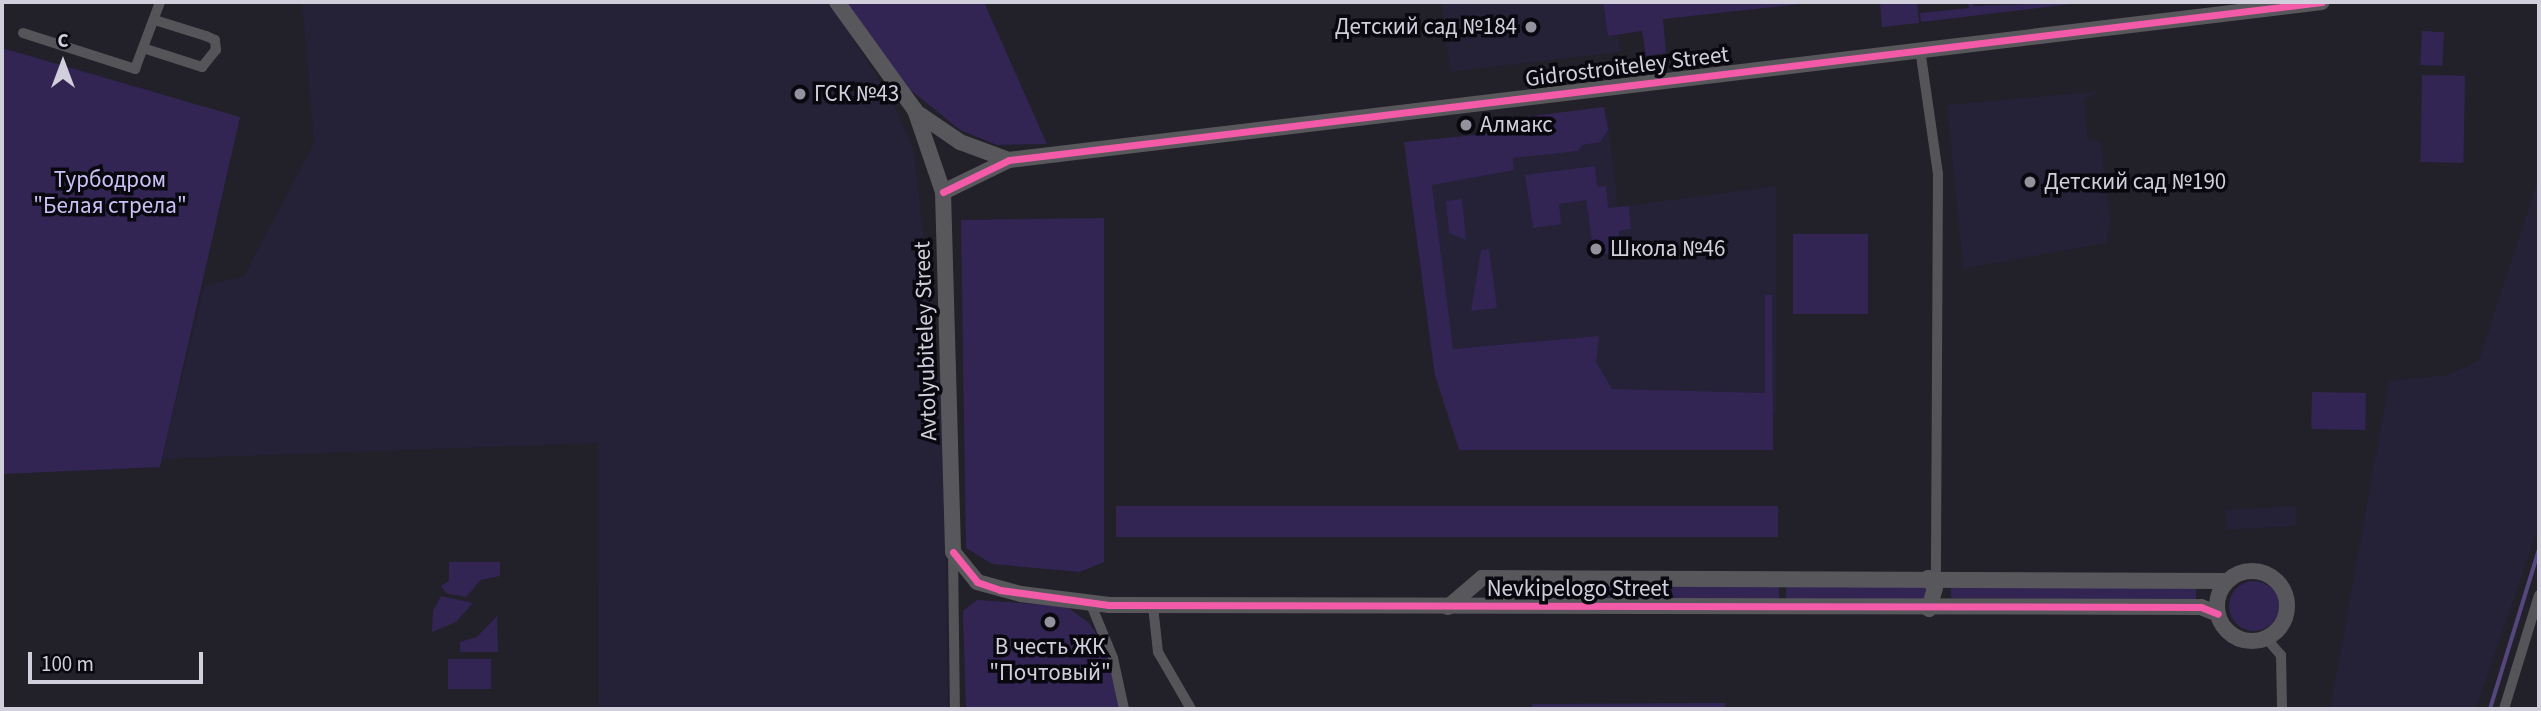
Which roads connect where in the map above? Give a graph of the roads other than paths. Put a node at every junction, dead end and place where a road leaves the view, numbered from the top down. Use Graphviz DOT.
graph roads {
  1 [pos="160,2"];
  2 [pos="838,2"];
  3 [pos="2322,2"];
  4 [pos="155,20"];
  5 [pos="23,33"];
  6 [pos="146,49"];
  7 [pos="1920,49"];
  8 [pos="915,110"];
  9 [pos="1009,160"];
  10 [pos="943,191"];
  11 [pos="953,552"];
  12 [pos="1516,578"];
  13 [pos="1937,578"];
  14 [pos="2226,581"];
  15 [pos="2539,595"];
  16 [pos="1090,603"];
  17 [pos="1153,606"];
  18 [pos="1448,607"];
  19 [pos="1516,607"];
  20 [pos="1929,609"];
  21 [pos="1950,609"];
  22 [pos="2218,614"];
  23 [pos="2266,638"];
  24 [pos="956,709"];
  25 [pos="1124,709"];
  26 [pos="1191,709"];
  27 [pos="2282,709"];
  28 [pos="2504,709"];
  1 -- 4 [label="street"];
  2 -- 8 [label="street, Avtolyubiteley Street"];
  3 -- 7 [label="street, Gidrostroiteley Street"];
  4 -- 6 [label="street"];
  4 -- 6 [label="street"];
  5 -- 6 [label="street"];
  7 -- 9 [label="street, Gidrostroiteley Street"];
  7 -- 13 [label="street"];
  8 -- 9 [label="street, Gidrostroiteley Street"];
  8 -- 10 [label="street, Avtolyubiteley Street"];
  9 -- 10 [label="street, Gidrostroiteley Street"];
  10 -- 11 [label="street, Avtolyubiteley Street"];
  11 -- 16 [label="street, Nevkipelogo Street"];
  11 -- 24 [label="street, Avtolyubiteley Street"];
  12 -- 13 [label="street, Nevkipelogo Street"];
  12 -- 18 [label="street, Nevkipelogo Street"];
  12 -- 19 [label="street, Nevkipelogo Street"];
  13 -- 14 [label="street, Nevkipelogo Street"];
  13 -- 20 [label="street"];
  13 -- 21 [label="street"];
  14 -- 22 [label="street"];
  14 -- 23 [label="street"];
  15 -- 28 [label="street"];
  16 -- 17 [label="street, Nevkipelogo Street"];
  16 -- 25 [label="street"];
  17 -- 18 [label="street, Nevkipelogo Street"];
  17 -- 26 [label="street"];
  18 -- 19 [label="street, Nevkipelogo Street"];
  19 -- 20 [label="street, Nevkipelogo Street"];
  20 -- 21 [label="street, Nevkipelogo Street"];
  21 -- 22 [label="street, Nevkipelogo Street"];
  22 -- 23 [label="street"];
  23 -- 27 [label="street"];
}
